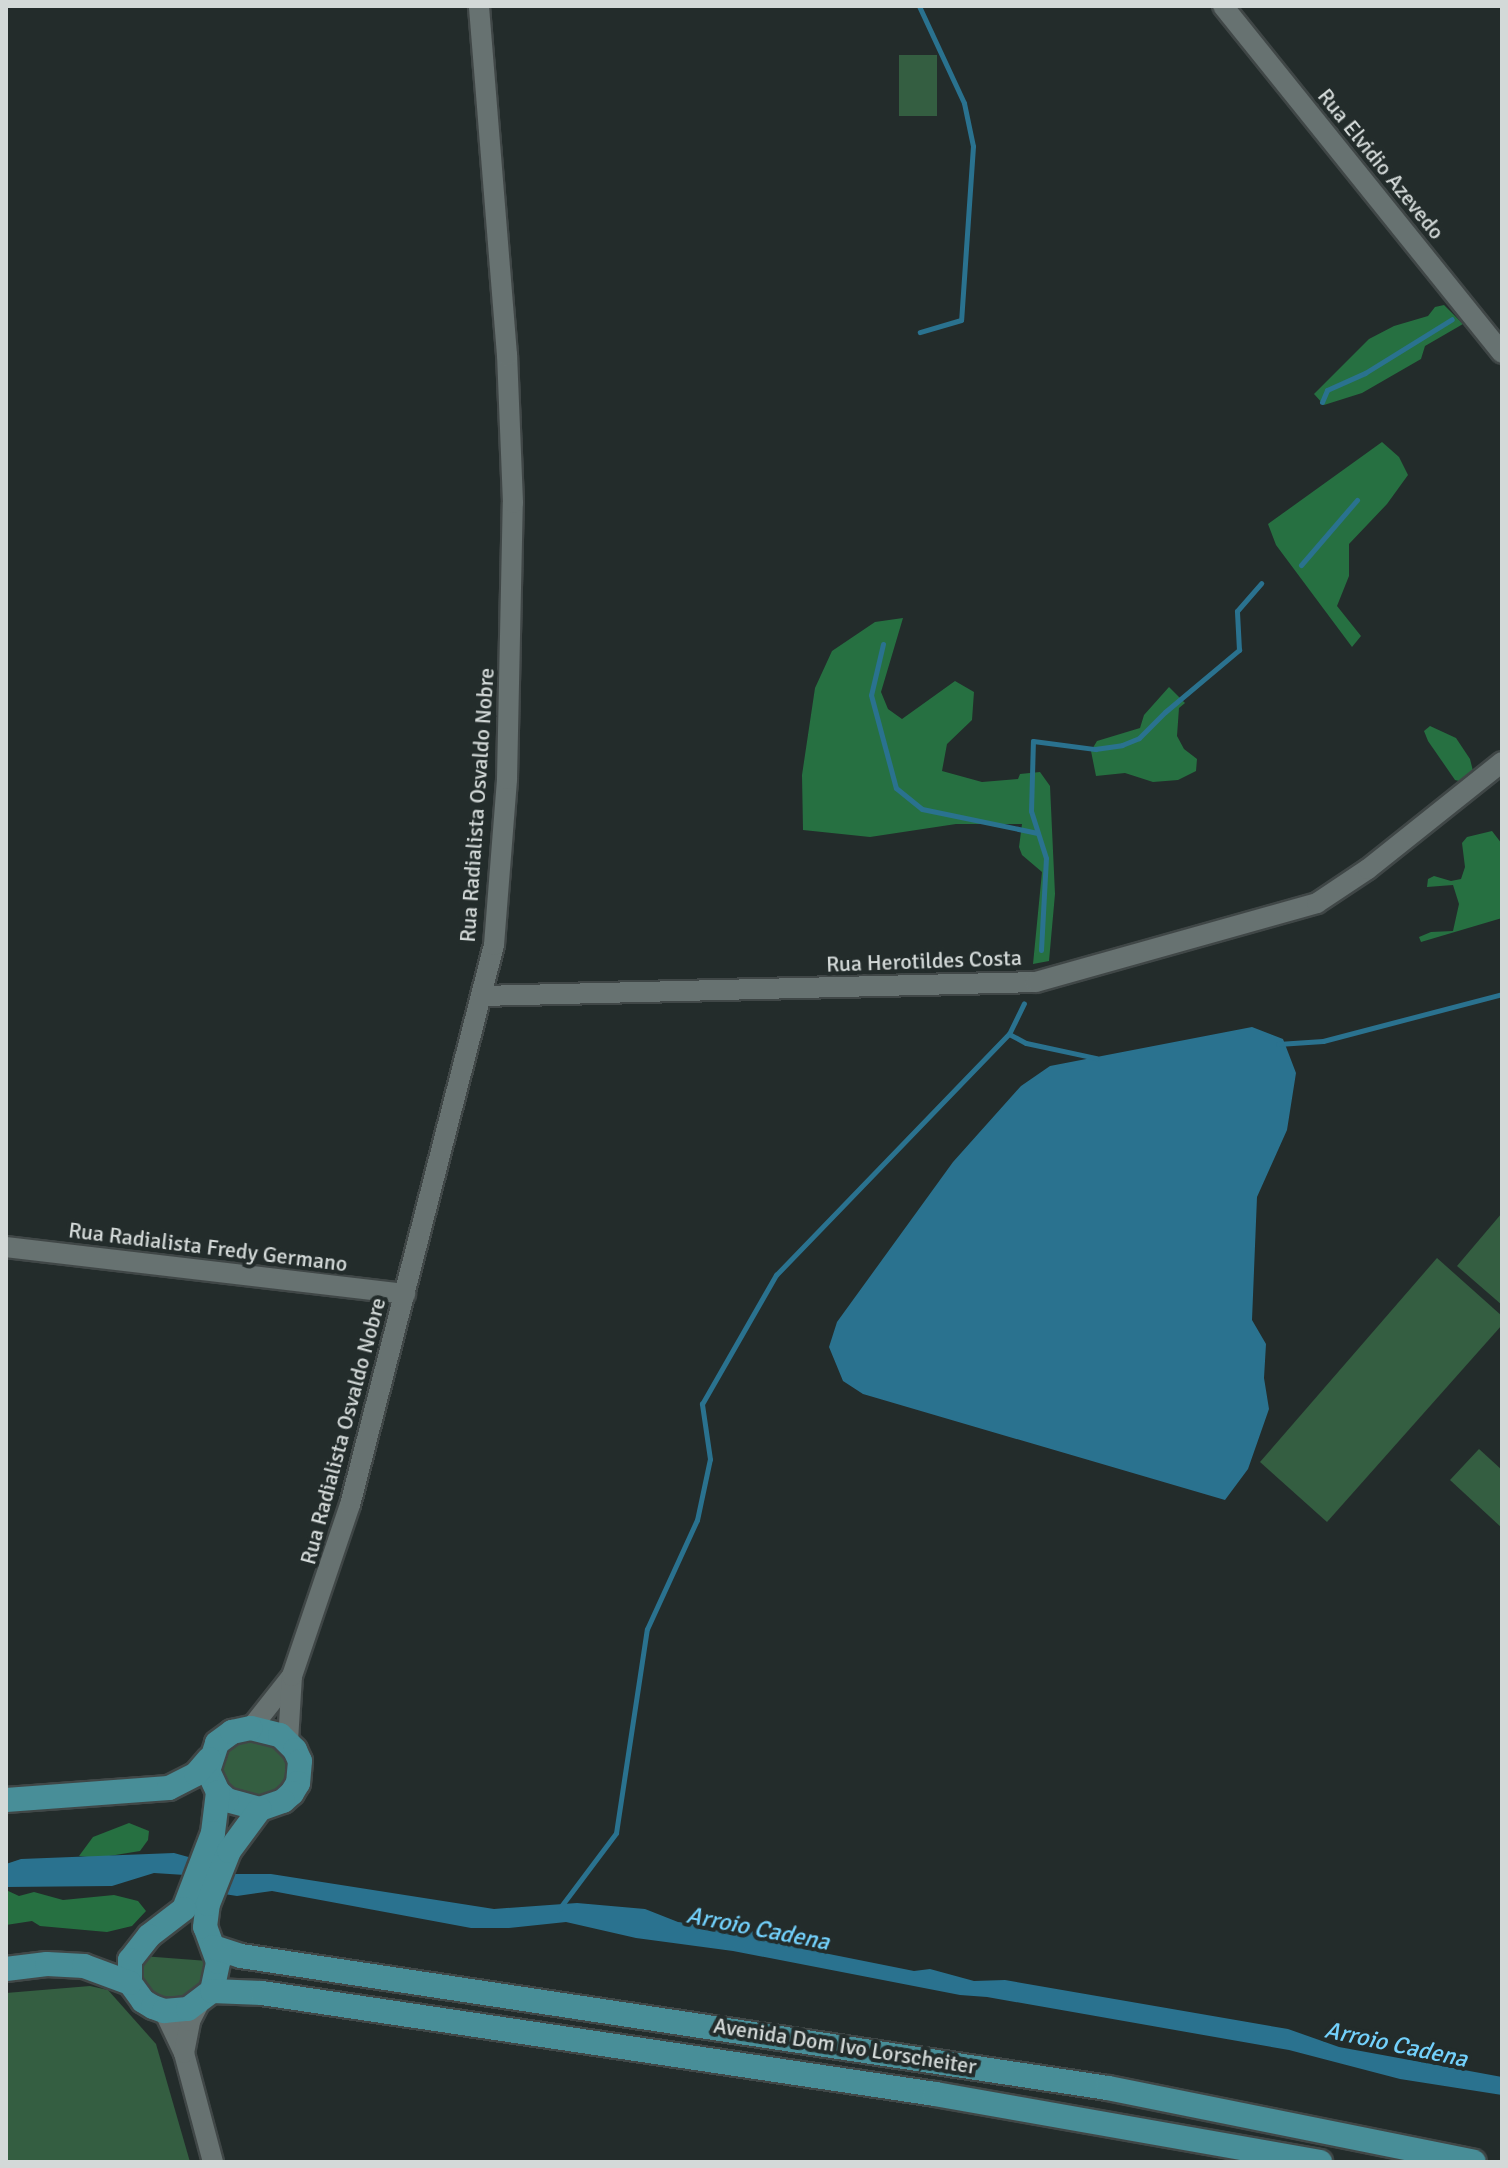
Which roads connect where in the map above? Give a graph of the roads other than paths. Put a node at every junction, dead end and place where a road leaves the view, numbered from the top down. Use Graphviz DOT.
graph roads {
  1 [pos="479,6"];
  2 [pos="1223,6"];
  3 [pos="1502,353"];
  4 [pos="1502,762"];
  5 [pos="481,996"];
  6 [pos="6,1247"];
  7 [pos="405,1294"];
  8 [pos="292,1676"];
  9 [pos="251,1728"];
  10 [pos="288,1741"];
  11 [pos="209,1759"];
  12 [pos="218,1792"];
  13 [pos="6,1800"];
  14 [pos="260,1809"];
  15 [pos="219,1848"];
  16 [pos="198,1901"];
  17 [pos="164,1928"];
  18 [pos="210,1942"];
  19 [pos="6,1969"];
  20 [pos="130,1983"];
  21 [pos="205,1998"];
  22 [pos="164,2011"];
  23 [pos="184,2053"];
  24 [pos="213,2162"];
  25 [pos="1320,2162"];
  26 [pos="1474,2162"];
  1 -- 5 [label="street, Rua Radialista Osvaldo Nobre"];
  2 -- 3 [label="street, Rua Elvidio Azevedo"];
  4 -- 5 [label="street, Rua Herotildes Costa"];
  5 -- 7 [label="street, Rua Radialista Osvaldo Nobre"];
  6 -- 7 [label="street, Rua Radialista Fredy Germano"];
  7 -- 8 [label="street, Rua Radialista Osvaldo Nobre"];
  8 -- 9 [label="street, Rua Radialista Osvaldo Nobre"];
  8 -- 10 [label="street, Rua Radialista Osvaldo Nobre"];
  9 -- 10 [label="main road"];
  9 -- 11 [label="main road"];
  10 -- 14 [label="main road"];
  11 -- 12 [label="main road"];
  11 -- 13 [label="main road"];
  12 -- 14 [label="main road"];
  12 -- 15 [label="main road"];
  14 -- 15 [label="main road"];
  15 -- 16 [label="main road"];
  16 -- 17 [label="main road"];
  16 -- 18 [label="main road"];
  17 -- 18 [label="main road"];
  17 -- 20 [label="main road"];
  18 -- 21 [label="main road"];
  18 -- 26 [label="main road, Avenida Dom Ivo Lorscheiter"];
  19 -- 20 [label="main road"];
  20 -- 22 [label="main road"];
  21 -- 22 [label="main road"];
  21 -- 23 [label="street"];
  21 -- 25 [label="main road, Avenida Dom Ivo Lorscheiter"];
  22 -- 23 [label="street"];
  23 -- 24 [label="street"];
}
